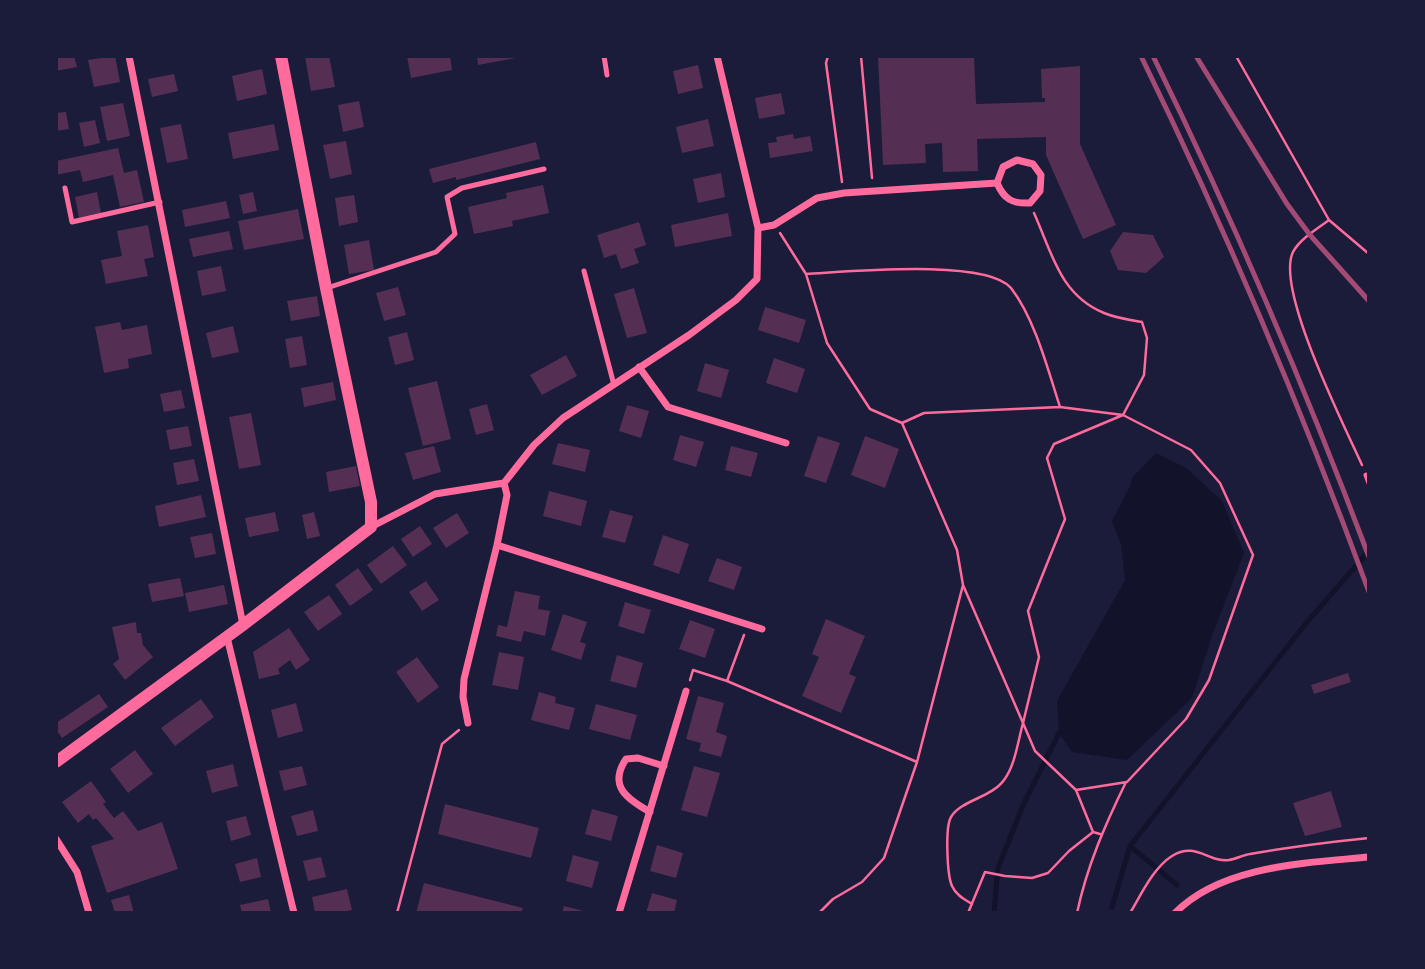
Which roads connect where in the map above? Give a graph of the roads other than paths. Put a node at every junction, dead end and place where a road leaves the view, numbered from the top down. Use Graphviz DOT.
graph roads {
  1 [pos="129,56"];
  2 [pos="281,56"];
  3 [pos="604,56"];
  4 [pos="717,56"];
  5 [pos="607,75"];
  6 [pos="544,169"];
  7 [pos="997,183"];
  8 [pos="65,188"];
  9 [pos="160,202"];
  10 [pos="758,228"];
  11 [pos="584,271"];
  12 [pos="326,288"];
  13 [pos="639,367"];
  14 [pos="614,385"];
  15 [pos="786,443"];
  16 [pos="1366,475"];
  17 [pos="504,483"];
  18 [pos="1369,483"];
  19 [pos="371,527"];
  20 [pos="497,545"];
  21 [pos="243,625"];
  22 [pos="762,629"];
  23 [pos="227,637"];
  24 [pos="686,691"];
  25 [pos="468,723"];
  26 [pos="56,762"];
  27 [pos="664,766"];
  28 [pos="650,812"];
  29 [pos="56,839"];
  30 [pos="1369,857"];
  31 [pos="89,913"];
  32 [pos="294,913"];
  33 [pos="619,913"];
  34 [pos="1175,913"];
  1 -- 9 [label="street"];
  2 -- 12 [label="street"];
  3 -- 5 [label="lane"];
  4 -- 10 [label="street"];
  6 -- 12 [label="lane"];
  7 -- 7 [label="street"];
  7 -- 10 [label="street"];
  8 -- 9 [label="lane"];
  9 -- 21 [label="street"];
  10 -- 13 [label="street"];
  11 -- 14 [label="lane"];
  12 -- 19 [label="street"];
  13 -- 14 [label="street"];
  13 -- 15 [label="street"];
  14 -- 17 [label="street"];
  16 -- 18 [label="lane"];
  17 -- 19 [label="street"];
  17 -- 20 [label="street"];
  19 -- 21 [label="street"];
  20 -- 22 [label="street"];
  20 -- 25 [label="street"];
  21 -- 23 [label="street"];
  23 -- 26 [label="street"];
  23 -- 32 [label="street"];
  24 -- 27 [label="street"];
  27 -- 28 [label="street"];
  27 -- 28 [label="street"];
  28 -- 33 [label="street"];
  29 -- 31 [label="street"];
  30 -- 34 [label="street"];
}
